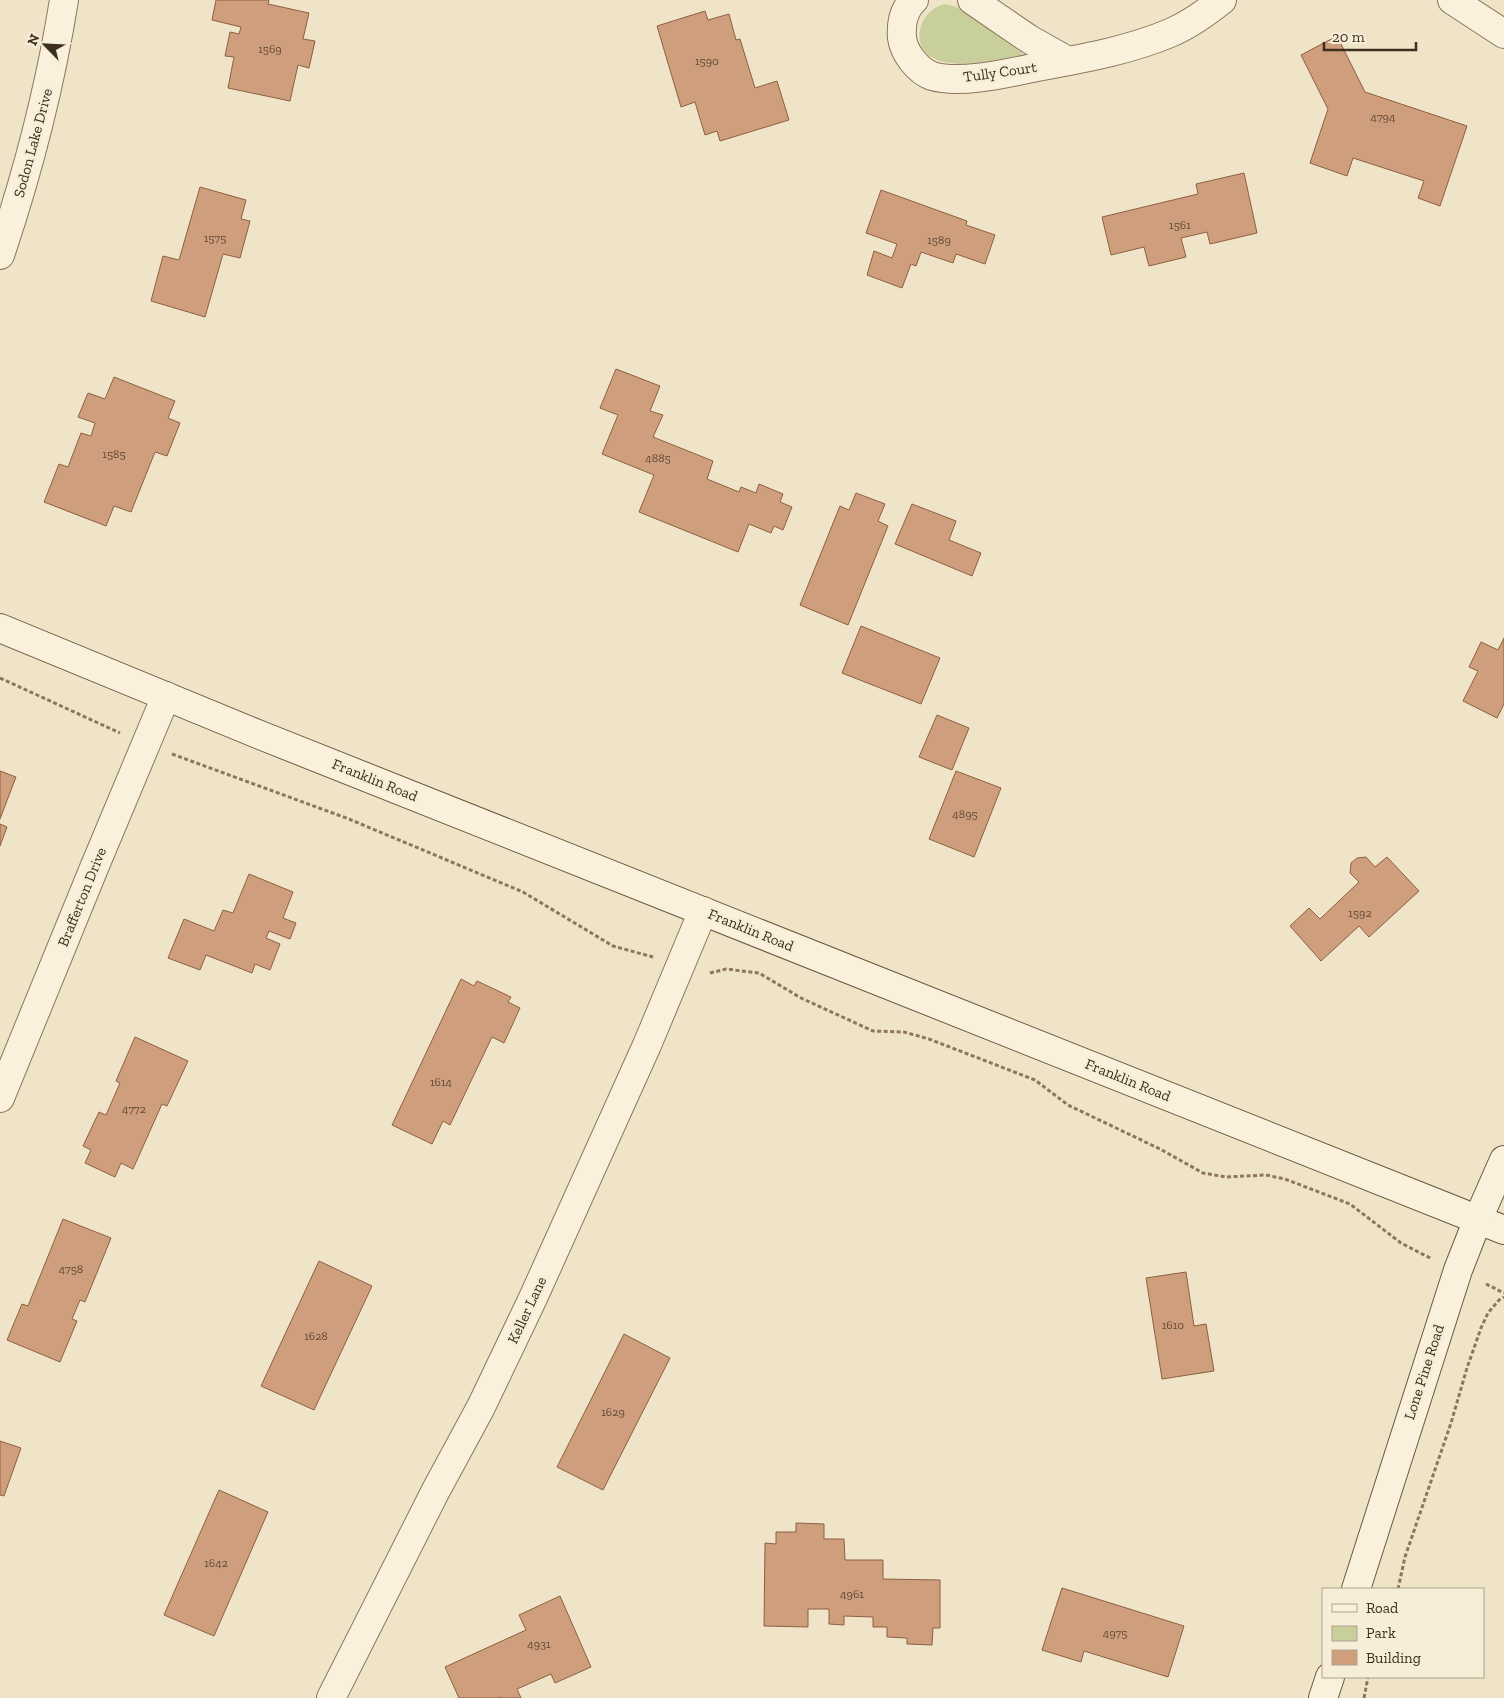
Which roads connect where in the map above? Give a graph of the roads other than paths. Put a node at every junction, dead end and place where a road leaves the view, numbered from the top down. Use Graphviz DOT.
graph roads {
  1 [pos="64,0"];
  2 [pos="914,0"];
  3 [pos="972,0"];
  4 [pos="1222,0"];
  5 [pos="1452,0"];
  6 [pos="1504,34"];
  7 [pos="1068,61"];
  8 [pos="0,255"];
  9 [pos="0,628"];
  10 [pos="166,696"];
  11 [pos="703,911"];
  12 [pos="0,1098"];
  13 [pos="1504,1160"];
  14 [pos="1478,1219"];
  15 [pos="1504,1230"];
  16 [pos="1356,1588"];
  17 [pos="1330,1678"];
  18 [pos="331,1698"];
  19 [pos="1323,1698"];
  1 -- 8 [label="street, Sodon Lake Drive"];
  2 -- 7 [label="street, Tully Court"];
  3 -- 7 [label="street, Tully Court"];
  4 -- 7 [label="street, Tully Court"];
  5 -- 6 [label="street"];
  9 -- 10 [label="street, Franklin Road"];
  10 -- 11 [label="street, Franklin Road"];
  10 -- 12 [label="street, Brafferton Drive"];
  11 -- 14 [label="street, Franklin Road"];
  11 -- 18 [label="street, Keller Lane"];
  13 -- 14 [label="street, Lone Pine Road"];
  14 -- 15 [label="street, Franklin Road"];
  14 -- 16 [label="street, Lone Pine Road"];
  17 -- 19 [label="street"];
}
